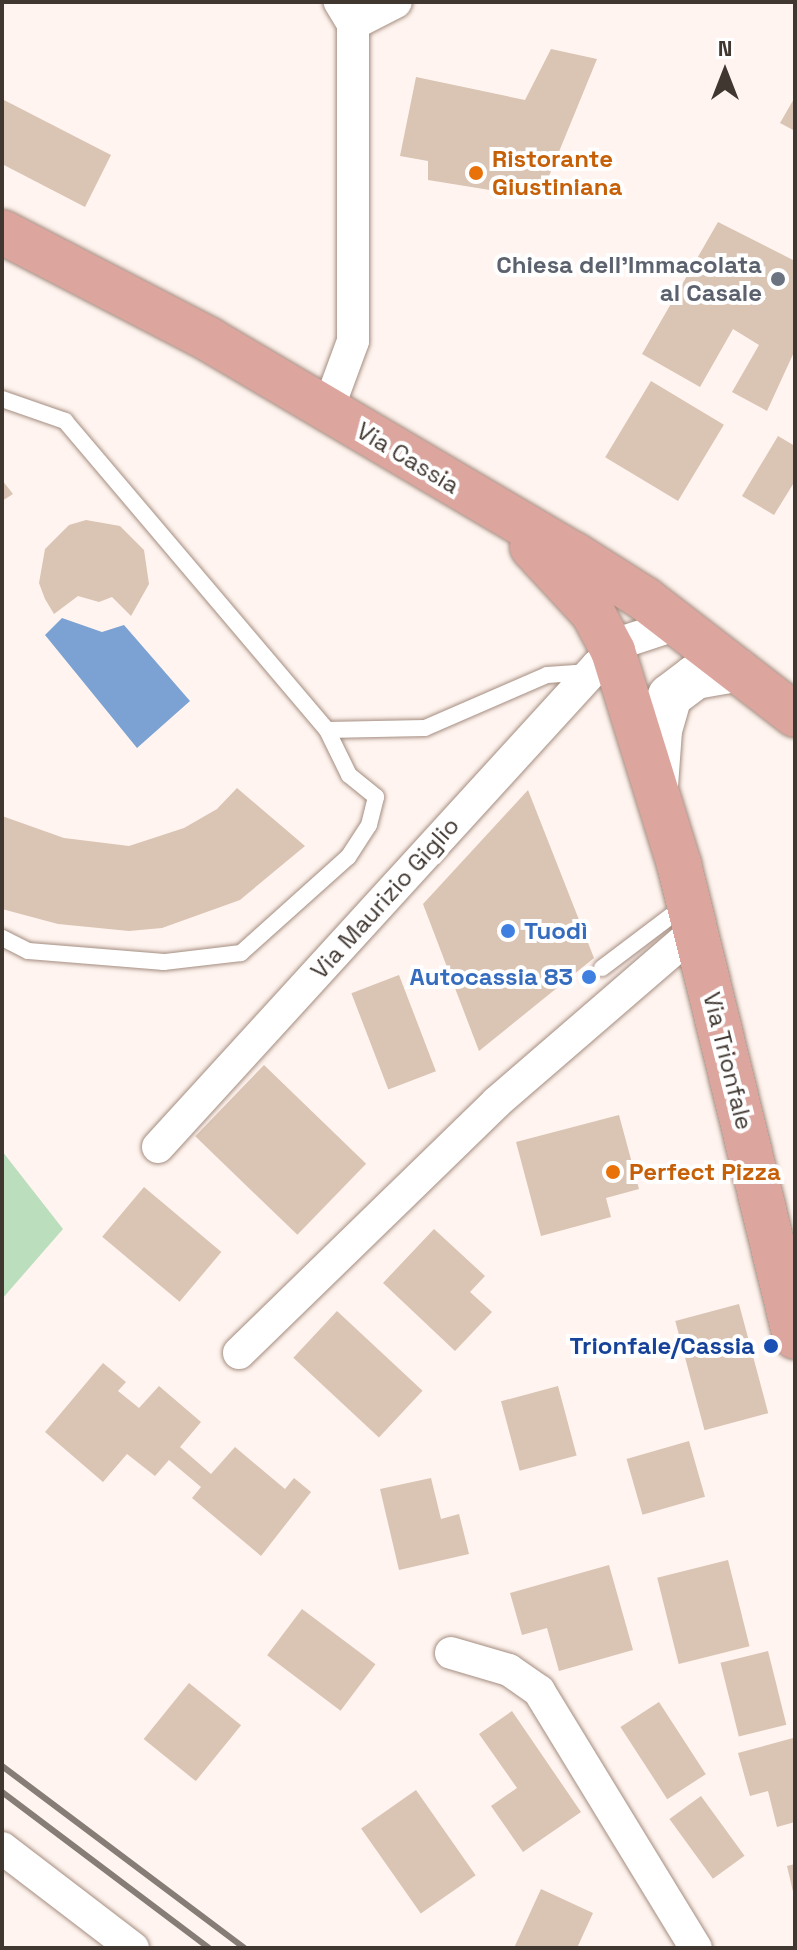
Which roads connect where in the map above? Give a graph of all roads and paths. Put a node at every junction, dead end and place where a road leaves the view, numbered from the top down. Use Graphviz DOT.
graph roads {
  1 [pos="396,2"];
  2 [pos="347,13"];
  3 [pos="2,232"];
  4 [pos="2,399"];
  5 [pos="328,409"];
  6 [pos="499,514"];
  7 [pos="678,624"];
  8 [pos="602,661"];
  9 [pos="736,670"];
  10 [pos="795,715"];
  11 [pos="327,730"];
  12 [pos="656,786"];
  13 [pos="692,916"];
  14 [pos="2,938"];
  15 [pos="602,968"];
  16 [pos="158,1147"];
  17 [pos="795,1337"];
  18 [pos="239,1353"];
  19 [pos="451,1653"];
  20 [pos="2,1848"];
  21 [pos="133,1948"];
  22 [pos="696,1948"];
  1 -- 2 [label="street"];
  2 -- 5 [label="street"];
  3 -- 5 [label="main road, Via Cassia"];
  4 -- 11 [label="lane"];
  5 -- 6 [label="main road, Via Cassia"];
  6 -- 7 [label="main road, Via Cassia"];
  6 -- 8 [label="main road, Via Trionfale"];
  7 -- 8 [label="street"];
  7 -- 9 [label="main road, Via Cassia"];
  8 -- 11 [label="lane"];
  8 -- 12 [label="main road, Via Trionfale"];
  8 -- 16 [label="street, Via Maurizio Giglio"];
  9 -- 10 [label="main road, Via Cassia"];
  9 -- 12 [label="street, Via Trionfale"];
  11 -- 14 [label="lane"];
  12 -- 13 [label="main road, Via Trionfale"];
  13 -- 15 [label="lane"];
  13 -- 17 [label="main road, Via Trionfale"];
  13 -- 18 [label="street"];
  19 -- 22 [label="street"];
  20 -- 21 [label="street"];
}
